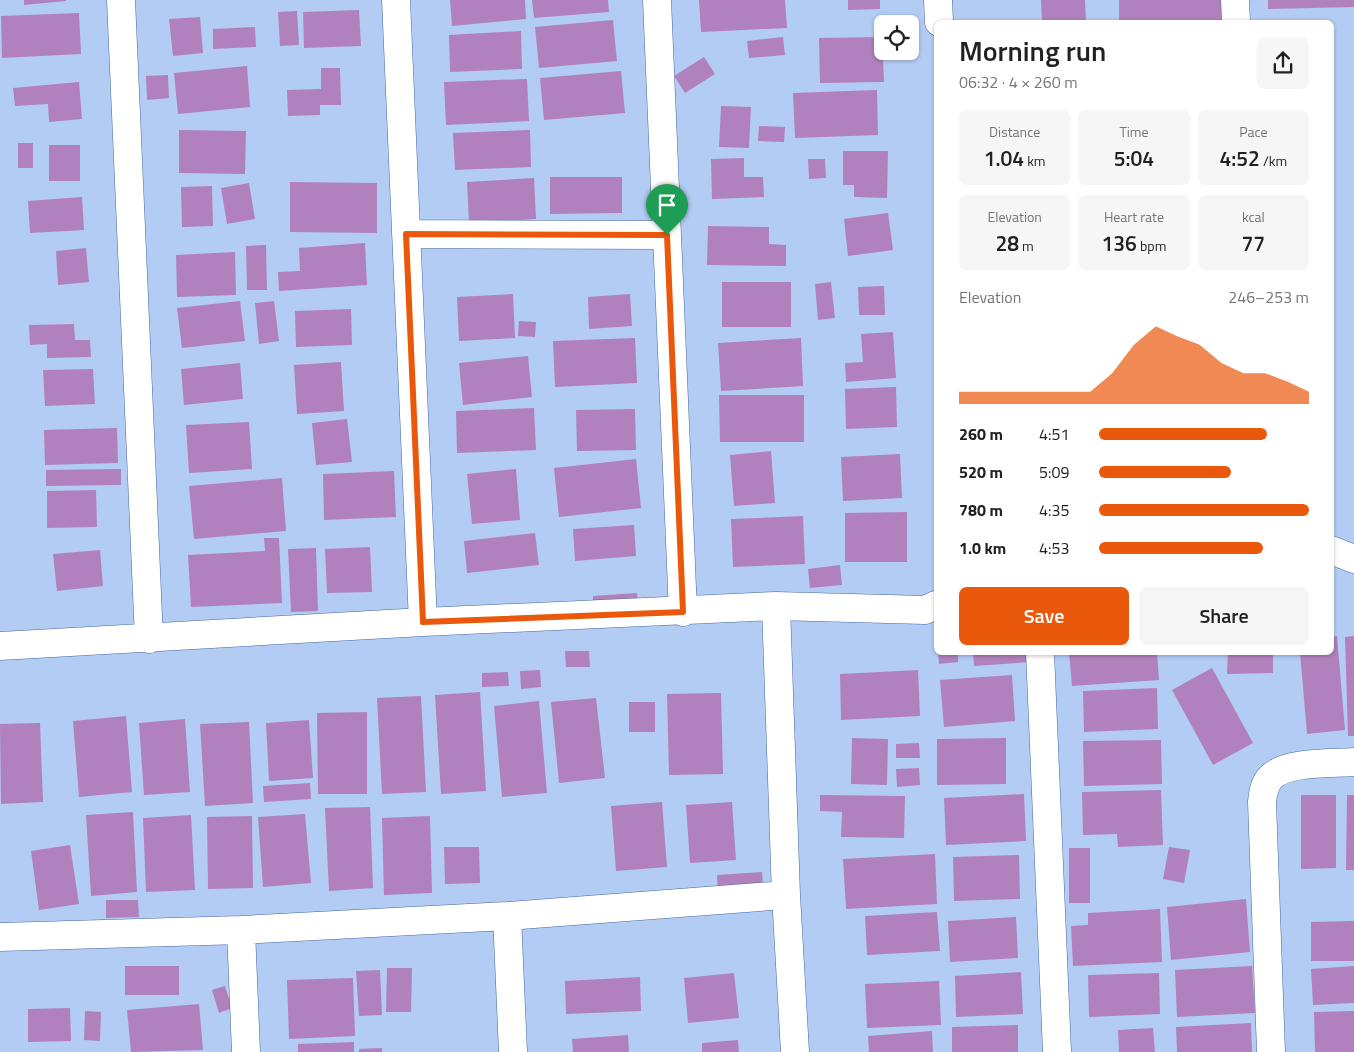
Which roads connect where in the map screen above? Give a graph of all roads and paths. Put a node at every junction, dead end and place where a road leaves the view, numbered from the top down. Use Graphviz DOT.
graph roads {
  1 [pos="121,0"];
  2 [pos="396,0"];
  3 [pos="657,0"];
  4 [pos="938,0"];
  5 [pos="1235,0"];
  6 [pos="939,20"];
  7 [pos="1236,20"];
  8 [pos="406,234"];
  9 [pos="667,235"];
  10 [pos="1334,551"];
  11 [pos="1354,559"];
  12 [pos="776,606"];
  13 [pos="934,606"];
  14 [pos="683,612"];
  15 [pos="423,622"];
  16 [pos="149,639"];
  17 [pos="0,646"];
  18 [pos="1040,655"];
  19 [pos="1354,762"];
  20 [pos="786,895"];
  21 [pos="507,916"];
  22 [pos="241,930"];
  23 [pos="0,937"];
  24 [pos="246,1052"];
  25 [pos="513,1052"];
  26 [pos="795,1052"];
  27 [pos="1057,1052"];
  28 [pos="1271,1052"];
  1 -- 16 [label="street"];
  2 -- 8 [label="street"];
  3 -- 9 [label="street"];
  4 -- 6 [label="street"];
  5 -- 7 [label="street"];
  8 -- 9 [label="street"];
  8 -- 15 [label="street"];
  9 -- 14 [label="street"];
  10 -- 11 [label="street"];
  12 -- 13 [label="street"];
  12 -- 14 [label="street"];
  12 -- 20 [label="street"];
  14 -- 15 [label="street"];
  15 -- 16 [label="street"];
  16 -- 17 [label="street"];
  18 -- 27 [label="street"];
  19 -- 28 [label="street"];
  20 -- 21 [label="street"];
  20 -- 26 [label="street"];
  21 -- 22 [label="street"];
  21 -- 25 [label="street"];
  22 -- 23 [label="street"];
  22 -- 24 [label="street"];
}
